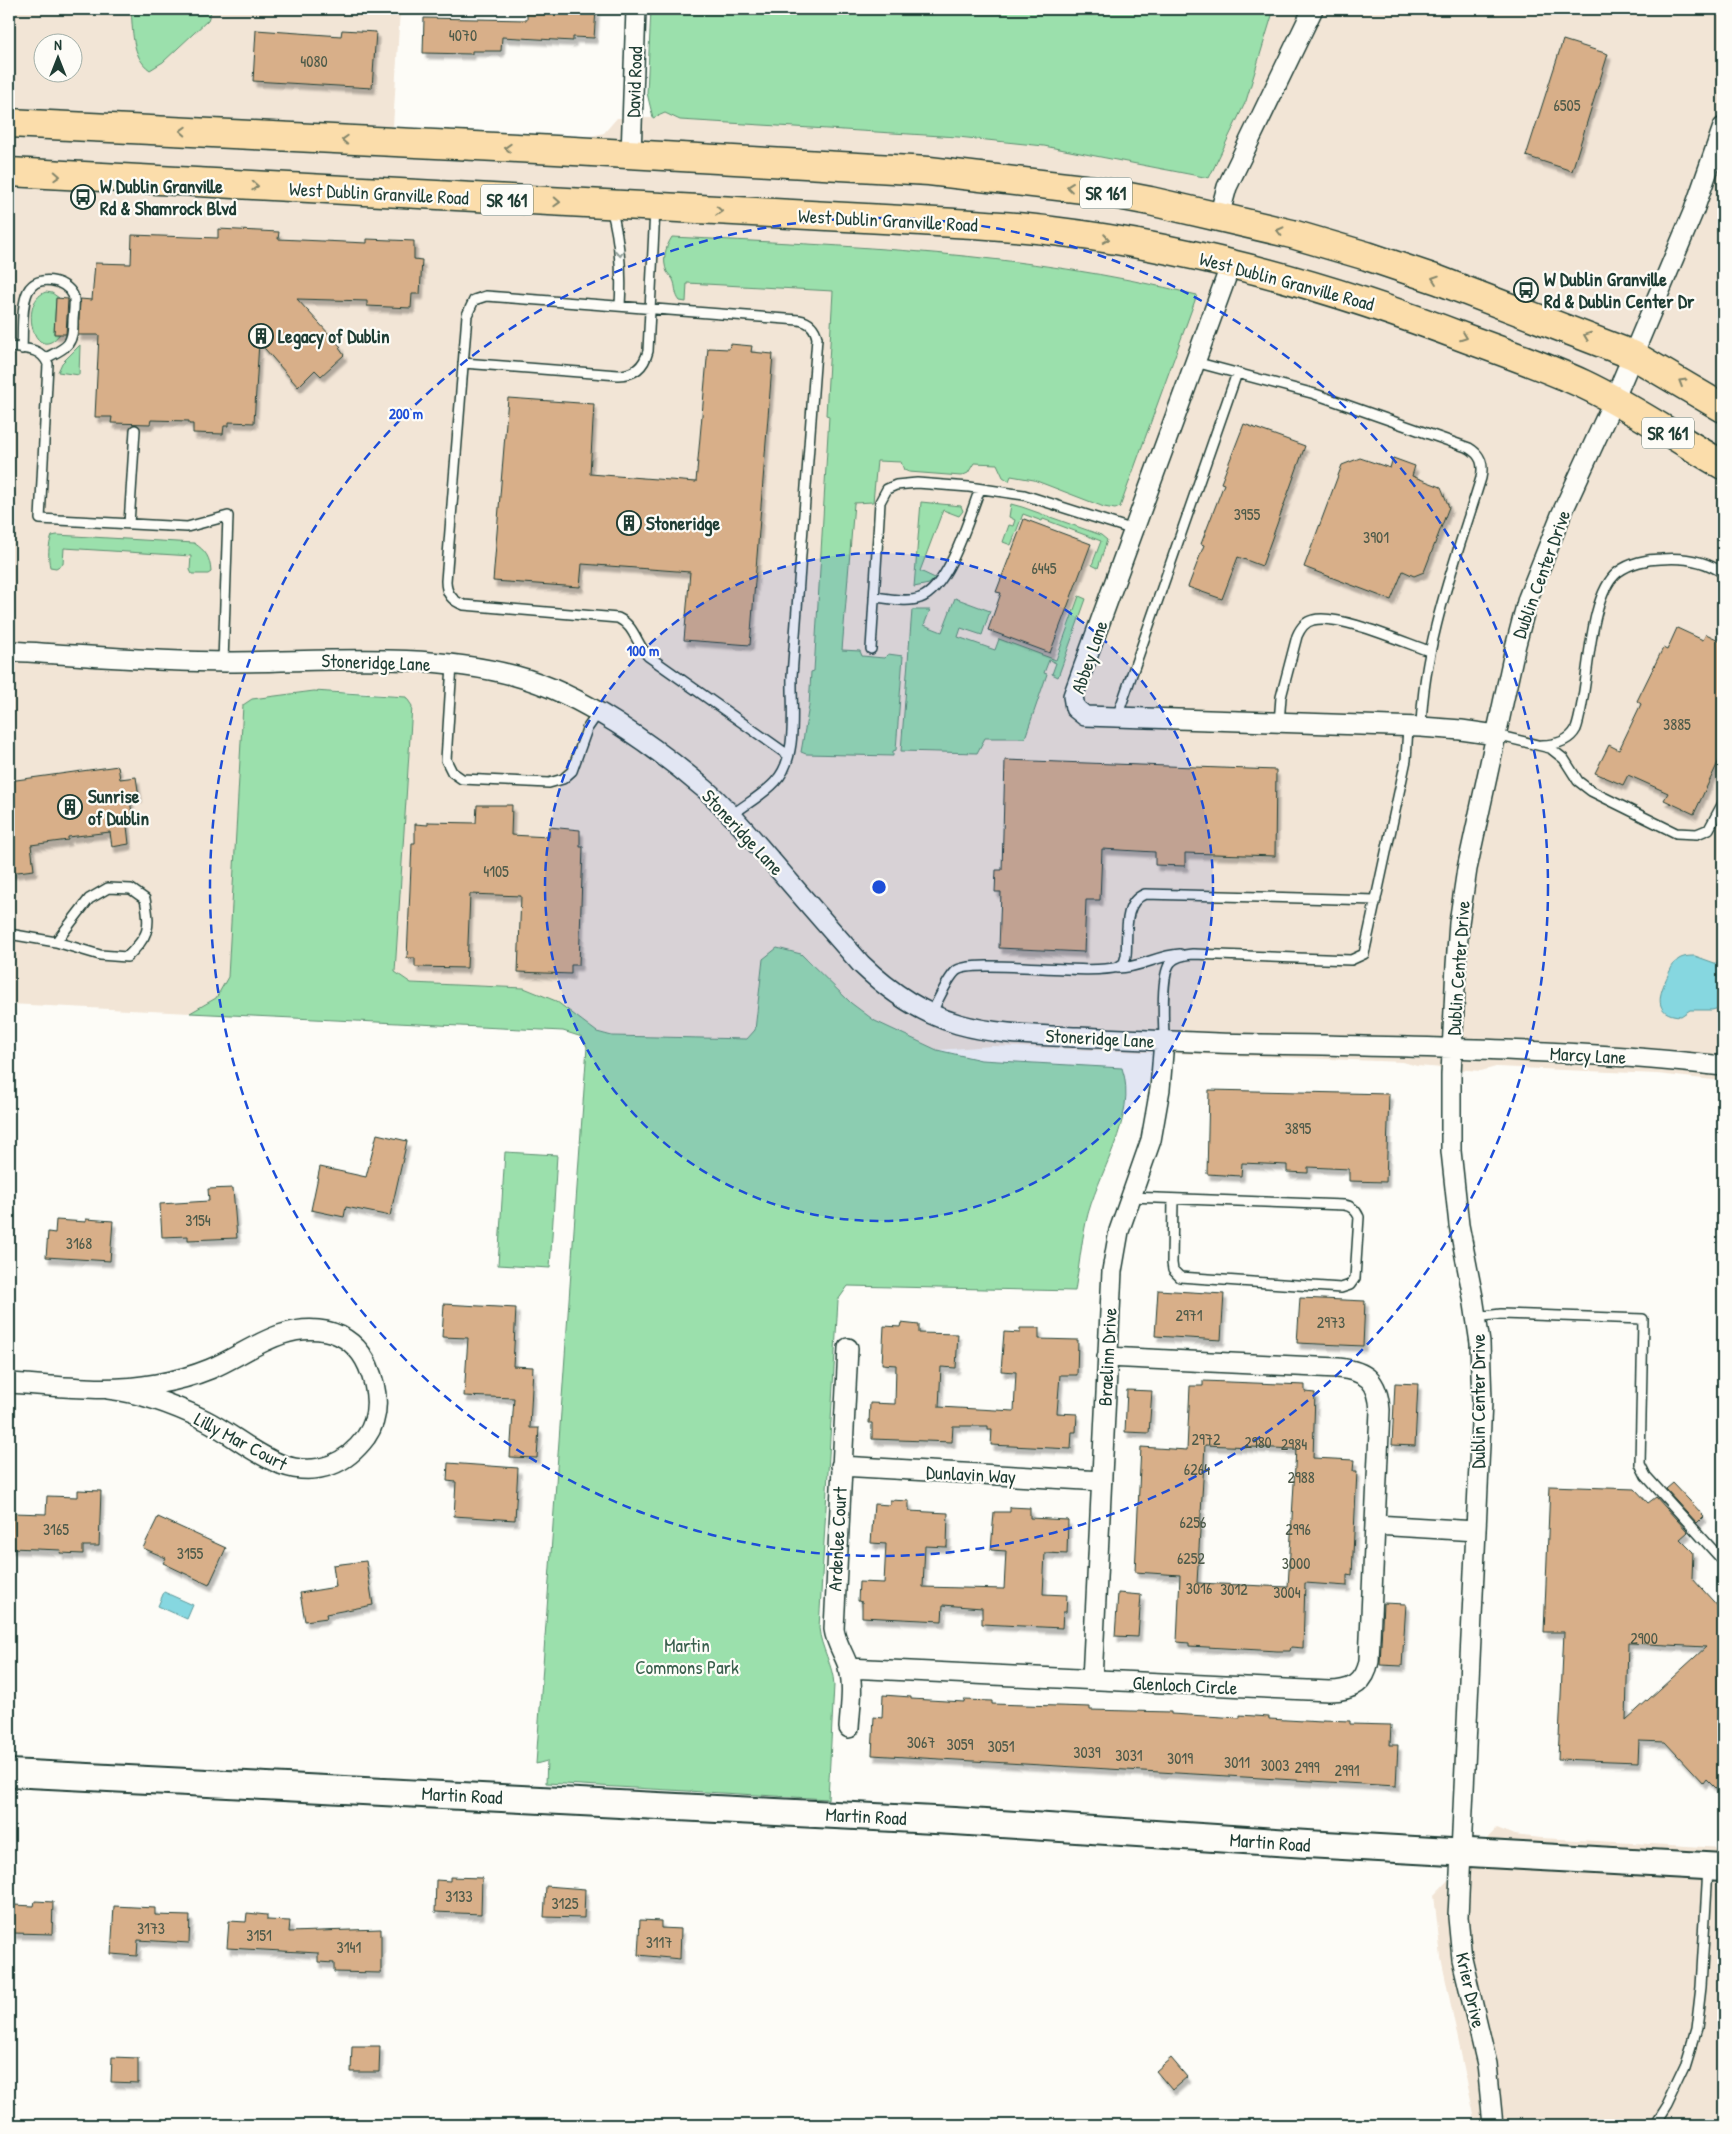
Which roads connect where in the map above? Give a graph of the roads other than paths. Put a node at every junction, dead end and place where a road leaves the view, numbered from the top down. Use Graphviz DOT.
graph roads {
  1 [pos="636,9"];
  2 [pos="1313,9"];
  3 [pos="9,124"];
  4 [pos="1723,127"];
  5 [pos="631,155"];
  6 [pos="1718,162"];
  7 [pos="9,172"];
  8 [pos="610,205"];
  9 [pos="655,207"];
  10 [pos="1218,216"];
  11 [pos="1231,264"];
  12 [pos="620,306"];
  13 [pos="651,308"];
  14 [pos="9,347"];
  15 [pos="22,349"];
  16 [pos="1632,355"];
  17 [pos="46,358"];
  18 [pos="1195,362"];
  19 [pos="463,363"];
  20 [pos="1237,373"];
  21 [pos="1614,400"];
  22 [pos="1723,408"];
  23 [pos="135,430"];
  24 [pos="1723,465"];
  25 [pos="980,489"];
  26 [pos="129,524"];
  27 [pos="1134,530"];
  28 [pos="1723,573"];
  29 [pos="874,597"];
  30 [pos="871,649"];
  31 [pos="9,651"];
  32 [pos="1429,651"];
  33 [pos="223,662"];
  34 [pos="452,665"];
  35 [pos="598,713"];
  36 [pos="1117,717"];
  37 [pos="1279,723"];
  38 [pos="1415,727"];
  39 [pos="1496,735"];
  40 [pos="1541,744"];
  41 [pos="788,755"];
  42 [pos="1723,803"];
  43 [pos="732,815"];
  44 [pos="1376,900"];
  45 [pos="9,934"];
  46 [pos="56,942"];
  47 [pos="1193,954"];
  48 [pos="1110,969"];
  49 [pos="931,1014"];
  50 [pos="1164,1041"];
  51 [pos="1453,1049"];
  52 [pos="1723,1066"];
  53 [pos="1130,1197"];
  54 [pos="1174,1198"];
  55 [pos="1476,1317"];
  56 [pos="848,1348"];
  57 [pos="1107,1358"];
  58 [pos="9,1383"];
  59 [pos="108,1389"];
  60 [pos="841,1466"];
  61 [pos="1102,1481"];
  62 [pos="1376,1525"];
  63 [pos="1476,1531"];
  64 [pos="1723,1561"];
  65 [pos="848,1668"];
  66 [pos="1092,1680"];
  67 [pos="849,1728"];
  68 [pos="9,1773"];
  69 [pos="1461,1853"];
  70 [pos="1716,1867"];
  71 [pos="1492,2125"];
  72 [pos="1654,2125"];
  1 -- 5 [label="street, David Road"];
  2 -- 10 [label="street"];
  5 -- 3 [label="main road, SR 161, one-way"];
  4 -- 6 [label="street, Dublin Center Drive"];
  10 -- 5 [label="main road, SR 161, one-way"];
  6 -- 16 [label="street, Dublin Center Drive"];
  7 -- 8 [label="main road, West Dublin Granville Road / SR 161, one-way"];
  8 -- 9 [label="main road, West Dublin Granville Road / SR 161"];
  8 -- 12 [label="lane, one-way"];
  9 -- 11 [label="main road, West Dublin Granville Road / SR 161, one-way"];
  9 -- 13 [label="lane"];
  16 -- 10 [label="main road, SR 161, one-way"];
  11 -- 18 [label="street, Abbey Lane"];
  11 -- 21 [label="main road, West Dublin Granville Road / SR 161, one-way"];
  12 -- 13 [label="lane"];
  12 -- 19 [label="lane"];
  13 -- 19 [label="lane"];
  13 -- 41 [label="lane"];
  14 -- 15 [label="lane"];
  15 -- 17 [label="lane"];
  15 -- 17 [label="lane"];
  16 -- 21 [label="street, Dublin Center Drive"];
  22 -- 16 [label="main road, SR 161, one-way"];
  17 -- 26 [label="lane"];
  18 -- 20 [label="lane"];
  18 -- 27 [label="street, Abbey Lane"];
  19 -- 41 [label="lane"];
  20 -- 32 [label="lane"];
  20 -- 36 [label="lane"];
  21 -- 24 [label="main road, West Dublin Granville Road / SR 161"];
  21 -- 39 [label="street, Dublin Center Drive"];
  23 -- 26 [label="lane"];
  25 -- 27 [label="lane"];
  25 -- 29 [label="lane"];
  25 -- 29 [label="lane"];
  26 -- 33 [label="lane"];
  27 -- 36 [label="street, Abbey Lane"];
  28 -- 40 [label="lane"];
  29 -- 30 [label="lane"];
  31 -- 33 [label="street, Stoneridge Lane"];
  32 -- 37 [label="lane"];
  32 -- 38 [label="lane"];
  33 -- 34 [label="street, Stoneridge Lane"];
  34 -- 35 [label="street, Stoneridge Lane"];
  34 -- 35 [label="lane"];
  35 -- 43 [label="street, Stoneridge Lane"];
  36 -- 37 [label="street, Abbey Lane"];
  37 -- 38 [label="street, Abbey Lane"];
  38 -- 39 [label="street, Abbey Lane"];
  38 -- 44 [label="lane"];
  39 -- 40 [label="lane"];
  39 -- 51 [label="street, Dublin Center Drive"];
  40 -- 42 [label="lane"];
  41 -- 43 [label="lane"];
  43 -- 49 [label="street, Stoneridge Lane"];
  44 -- 47 [label="lane"];
  44 -- 48 [label="lane"];
  45 -- 46 [label="lane"];
  46 -- 46 [label="lane"];
  47 -- 48 [label="lane"];
  47 -- 50 [label="lane"];
  48 -- 49 [label="lane"];
  49 -- 50 [label="street, Stoneridge Lane"];
  50 -- 51 [label="street, Stoneridge Lane"];
  50 -- 53 [label="street, Braelinn Drive"];
  51 -- 52 [label="street, Marcy Lane"];
  51 -- 55 [label="street, Dublin Center Drive"];
  53 -- 54 [label="lane"];
  53 -- 57 [label="street, Braelinn Drive"];
  54 -- 54 [label="lane"];
  55 -- 63 [label="street, Dublin Center Drive"];
  55 -- 64 [label="lane"];
  56 -- 60 [label="street, Ardenlee Court"];
  57 -- 61 [label="street, Braelinn Drive"];
  57 -- 62 [label="street, Glenloch Circle"];
  58 -- 59 [label="street, Lilly Mar Court"];
  59 -- 59 [label="street, Lilly Mar Court"];
  60 -- 61 [label="street, Dunlavin Way"];
  60 -- 65 [label="street, Ardenlee Court"];
  61 -- 66 [label="street, Braelinn Drive"];
  62 -- 63 [label="street"];
  62 -- 66 [label="street, Glenloch Circle"];
  63 -- 69 [label="street, Dublin Center Drive"];
  65 -- 66 [label="street, Glenloch Circle"];
  65 -- 67 [label="street, Ardenlee Court"];
  68 -- 69 [label="street, Martin Road"];
  69 -- 70 [label="street, Martin Road"];
  69 -- 71 [label="street, Krier Drive"];
  70 -- 72 [label="lane"];
}
